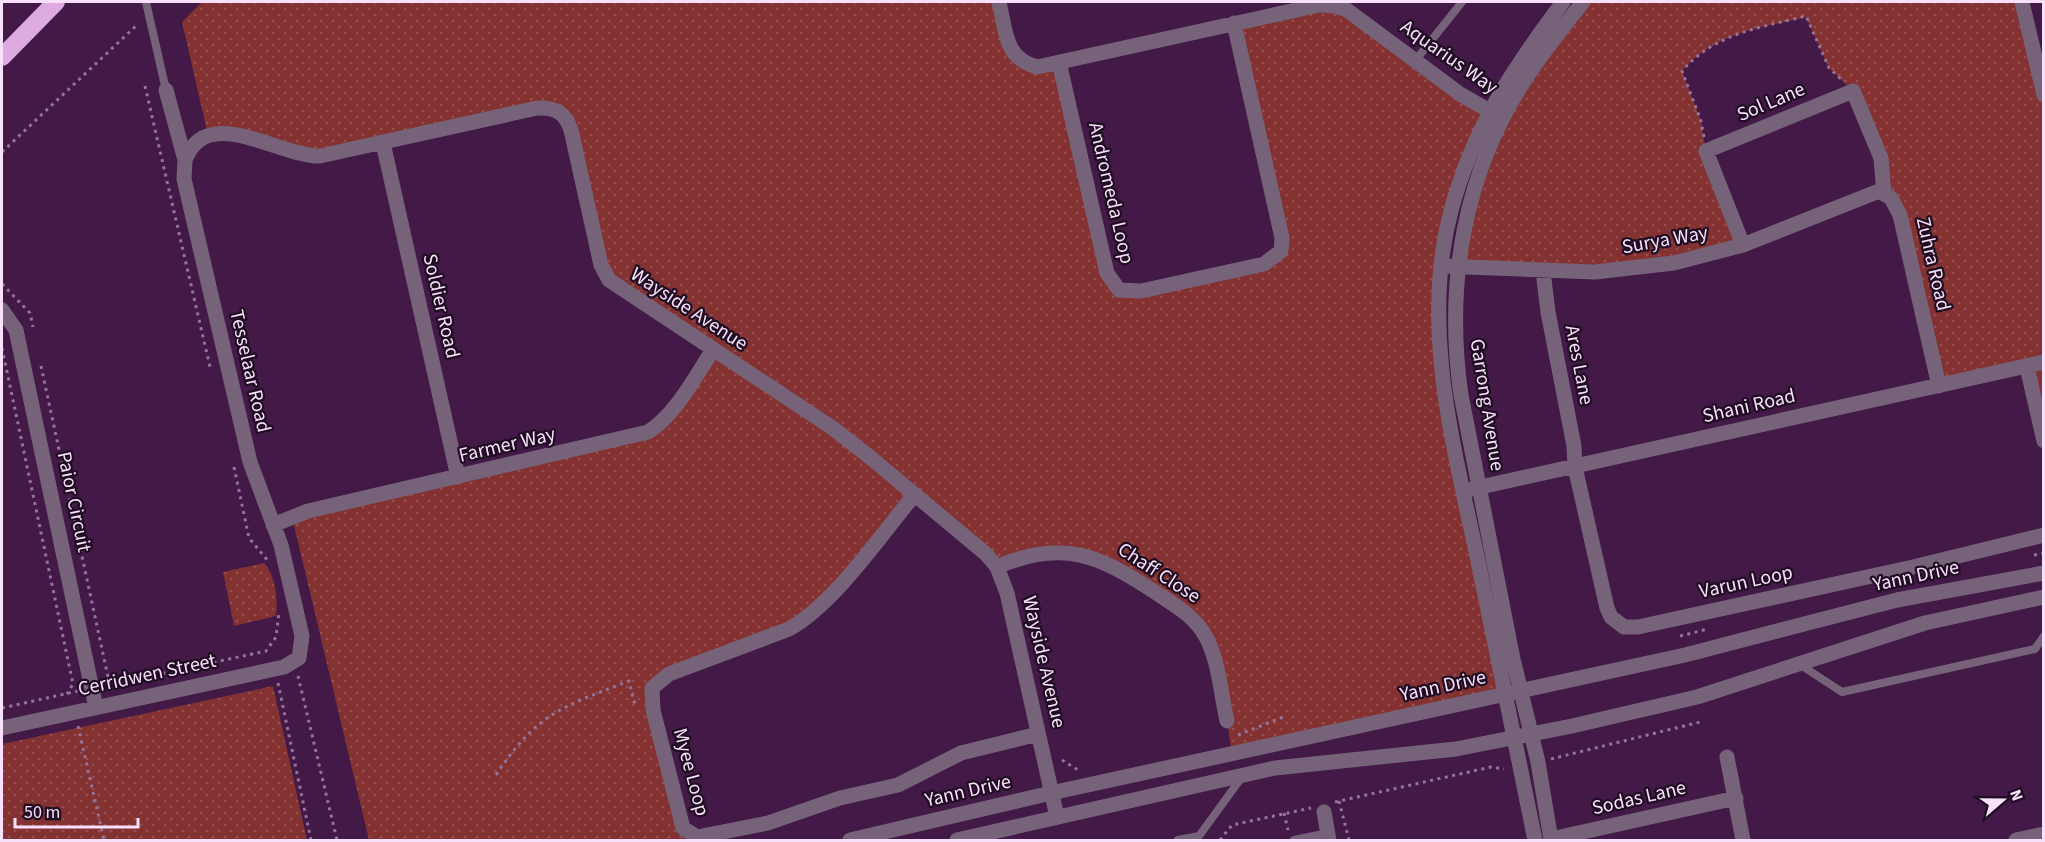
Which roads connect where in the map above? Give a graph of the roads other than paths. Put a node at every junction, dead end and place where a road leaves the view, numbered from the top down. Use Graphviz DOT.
graph roads {
  1 [pos="56,2"];
  2 [pos="146,2"];
  3 [pos="999,2"];
  4 [pos="1462,2"];
  5 [pos="1563,2"];
  6 [pos="1583,2"];
  7 [pos="2022,2"];
  8 [pos="1339,4"];
  9 [pos="1234,23"];
  10 [pos="2,57"];
  11 [pos="1415,61"];
  12 [pos="1059,62"];
  13 [pos="166,90"];
  14 [pos="2043,95"];
  15 [pos="1489,111"];
  16 [pos="1503,118"];
  17 [pos="383,143"];
  18 [pos="185,160"];
  19 [pos="1884,194"];
  20 [pos="1743,245"];
  21 [pos="1441,266"];
  22 [pos="1457,267"];
  23 [pos="1544,271"];
  24 [pos="2,310"];
  25 [pos="713,350"];
  26 [pos="2043,362"];
  27 [pos="2027,367"];
  28 [pos="1939,386"];
  29 [pos="2043,441"];
  30 [pos="1575,467"];
  31 [pos="458,477"];
  32 [pos="1479,488"];
  33 [pos="1463,491"];
  34 [pos="915,494"];
  35 [pos="273,525"];
  36 [pos="2043,535"];
  37 [pos="998,567"];
  38 [pos="2043,573"];
  39 [pos="2043,597"];
  40 [pos="2043,636"];
  41 [pos="297,660"];
  42 [pos="1798,664"];
  43 [pos="1513,693"];
  44 [pos="96,708"];
  45 [pos="1227,722"];
  46 [pos="2,728"];
  47 [pos="1038,734"];
  48 [pos="1531,734"];
  49 [pos="1513,737"];
  50 [pos="1727,757"];
  51 [pos="1245,774"];
  52 [pos="1051,793"];
  53 [pos="1736,798"];
  54 [pos="1323,807"];
  55 [pos="1057,817"];
  56 [pos="2043,834"];
  57 [pos="1328,836"];
  58 [pos="850,840"];
  59 [pos="957,840"];
  60 [pos="1178,840"];
  61 [pos="1294,840"];
  62 [pos="1535,840"];
  63 [pos="1551,840"];
  64 [pos="1743,840"];
  65 [pos="2016,840"];
  1 -- 10 [label="highway"];
  2 -- 13 [label="lane"];
  3 -- 12 [label="street, Aquarius Way"];
  4 -- 11 [label="lane"];
  5 -- 15 [label="street, Garrong Avenue"];
  6 -- 16 [label="street, Garrong Avenue"];
  7 -- 14 [label="street"];
  8 -- 9 [label="street, Aquarius Way"];
  8 -- 11 [label="street, Aquarius Way"];
  9 -- 12 [label="street, Aquarius Way"];
  9 -- 12 [label="street, Andromeda Loop"];
  11 -- 15 [label="street, Aquarius Way"];
  13 -- 18 [label="street, Tesselaar Road"];
  15 -- 16 [label="street, Aquarius Way"];
  15 -- 21 [label="street, Garrong Avenue"];
  16 -- 22 [label="street, Garrong Avenue"];
  17 -- 18 [label="street, Wayside Avenue"];
  17 -- 25 [label="street, Wayside Avenue"];
  17 -- 31 [label="street, Soldier Road"];
  18 -- 35 [label="street, Tesselaar Road"];
  19 -- 20 [label="street, Surya Way"];
  19 -- 20 [label="street, Sol Lane"];
  19 -- 28 [label="street, Zuhra Road"];
  20 -- 23 [label="street, Surya Way"];
  21 -- 22 [label="street, Surya Way"];
  21 -- 33 [label="street, Garrong Avenue"];
  22 -- 23 [label="street, Surya Way"];
  22 -- 32 [label="street, Garrong Avenue"];
  23 -- 30 [label="street, Ares Lane"];
  24 -- 44 [label="street, Paior Circuit"];
  25 -- 31 [label="street, Farmer Way"];
  25 -- 34 [label="street, Wayside Avenue"];
  26 -- 27 [label="street, Shani Road"];
  27 -- 28 [label="street, Shani Road"];
  27 -- 29 [label="street"];
  28 -- 30 [label="street, Shani Road"];
  30 -- 32 [label="street, Shani Road"];
  30 -- 36 [label="street, Varun Loop"];
  31 -- 35 [label="street, Farmer Way"];
  32 -- 33 [label="street, Shani Road"];
  32 -- 43 [label="street, Garrong Avenue"];
  33 -- 43 [label="street, Garrong Avenue"];
  34 -- 37 [label="street, Wayside Avenue"];
  34 -- 47 [label="street, Myee Loop"];
  35 -- 41 [label="street, Tesselaar Road"];
  37 -- 45 [label="street, Chaff Close"];
  37 -- 47 [label="street, Wayside Avenue"];
  38 -- 43 [label="street, Yann Drive"];
  39 -- 42 [label="street"];
  40 -- 42 [label="lane"];
  41 -- 44 [label="street, Cerridwen Street"];
  42 -- 48 [label="street"];
  43 -- 48 [label="street, Garrong Avenue"];
  43 -- 49 [label="street, Garrong Avenue"];
  43 -- 52 [label="street, Yann Drive"];
  44 -- 46 [label="street, Cerridwen Street"];
  47 -- 52 [label="street, Wayside Avenue"];
  48 -- 49 [label="street"];
  48 -- 63 [label="street, Garrong Avenue"];
  49 -- 51 [label="street"];
  49 -- 62 [label="street, Garrong Avenue"];
  50 -- 53 [label="street"];
  51 -- 55 [label="street"];
  51 -- 60 [label="lane"];
  52 -- 55 [label="street, Wayside Avenue"];
  52 -- 58 [label="street, Yann Drive"];
  53 -- 63 [label="street, Sodas Lane"];
  53 -- 64 [label="street"];
  54 -- 57 [label="street"];
  55 -- 59 [label="street"];
  56 -- 65 [label="street"];
  57 -- 61 [label="lane"];
}
